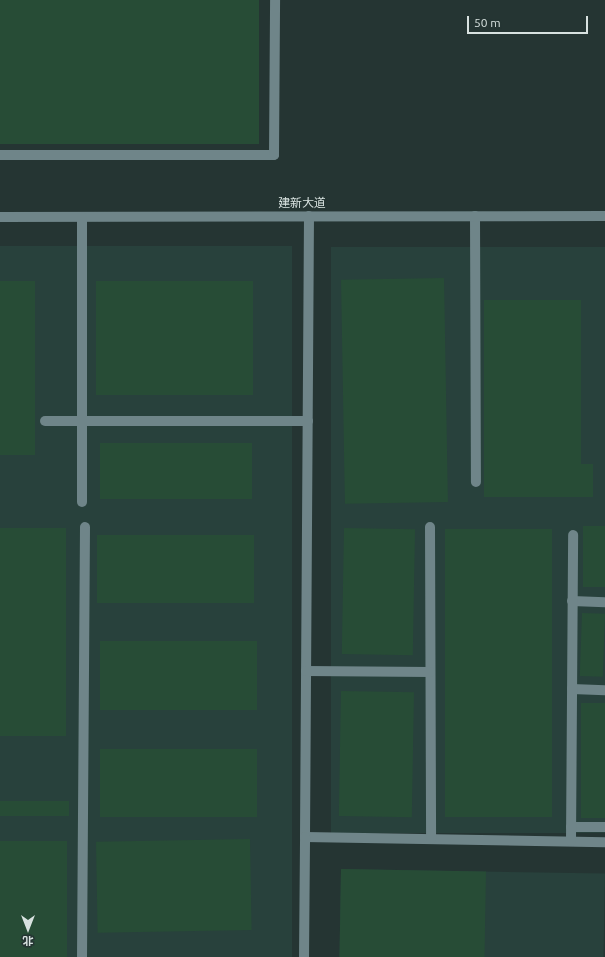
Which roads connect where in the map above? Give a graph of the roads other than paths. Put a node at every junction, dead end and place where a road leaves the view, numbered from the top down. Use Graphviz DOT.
graph roads {
  1 [pos="275,0"];
  2 [pos="0,155"];
  3 [pos="309,216"];
  4 [pos="475,216"];
  5 [pos="605,216"];
  6 [pos="0,217"];
  7 [pos="82,217"];
  8 [pos="45,421"];
  9 [pos="82,421"];
  10 [pos="308,421"];
  11 [pos="476,482"];
  12 [pos="82,502"];
  13 [pos="85,527"];
  14 [pos="430,527"];
  15 [pos="573,535"];
  16 [pos="572,601"];
  17 [pos="605,602"];
  18 [pos="306,671"];
  19 [pos="430,672"];
  20 [pos="572,689"];
  21 [pos="605,690"];
  22 [pos="571,827"];
  23 [pos="605,827"];
  24 [pos="306,837"];
  25 [pos="431,839"];
  26 [pos="571,841"];
  27 [pos="605,842"];
  28 [pos="82,957"];
  29 [pos="304,957"];
  1 -- 2 [label="street"];
  3 -- 4 [label="street, 建新大道"];
  3 -- 7 [label="street, 建新大道"];
  3 -- 10 [label="street"];
  4 -- 5 [label="street, 建新大道"];
  4 -- 11 [label="street"];
  6 -- 7 [label="street, 建新大道"];
  7 -- 9 [label="street"];
  8 -- 9 [label="street"];
  9 -- 10 [label="street"];
  9 -- 12 [label="street"];
  10 -- 18 [label="street"];
  13 -- 28 [label="street"];
  14 -- 19 [label="street"];
  15 -- 16 [label="street"];
  16 -- 17 [label="street"];
  16 -- 20 [label="street"];
  18 -- 19 [label="street"];
  18 -- 24 [label="street"];
  19 -- 25 [label="street"];
  20 -- 21 [label="street"];
  20 -- 22 [label="street"];
  22 -- 23 [label="street"];
  22 -- 26 [label="street"];
  24 -- 25 [label="street"];
  24 -- 29 [label="street"];
  25 -- 26 [label="street"];
  26 -- 27 [label="street"];
}
